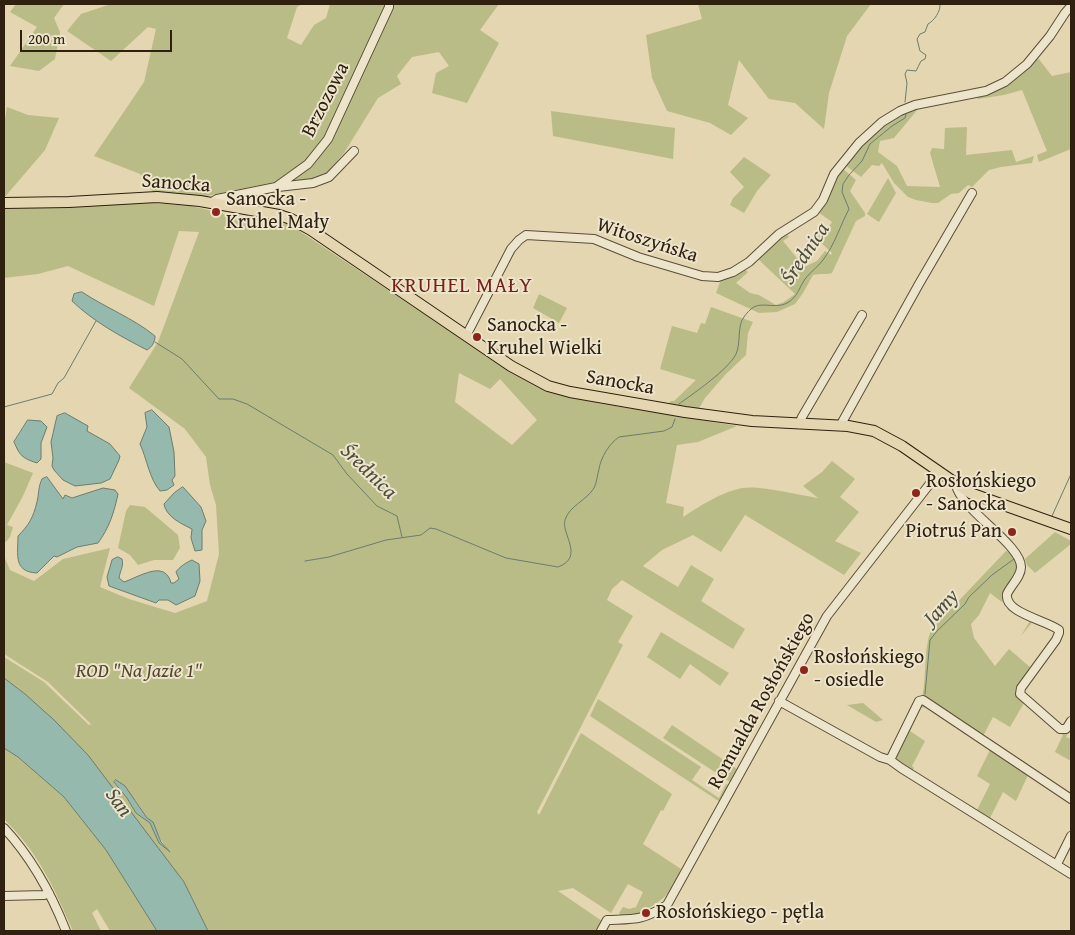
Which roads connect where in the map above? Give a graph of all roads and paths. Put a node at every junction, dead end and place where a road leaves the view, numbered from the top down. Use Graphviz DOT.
graph roads {
  1 [pos="388,4"];
  2 [pos="1071,6"];
  3 [pos="354,151"];
  4 [pos="276,187"];
  5 [pos="972,193"];
  6 [pos="4,203"];
  7 [pos="210,203"];
  8 [pos="862,315"];
  9 [pos="466,336"];
  10 [pos="799,424"];
  11 [pos="840,426"];
  12 [pos="938,472"];
  13 [pos="956,485"];
  14 [pos="1071,529"];
  15 [pos="779,702"];
  16 [pos="1071,721"];
  17 [pos="890,760"];
  18 [pos="1071,799"];
  19 [pos="4,828"];
  20 [pos="1071,836"];
  21 [pos="1057,864"];
  22 [pos="1071,874"];
  23 [pos="49,894"];
  24 [pos="4,896"];
  25 [pos="66,931"];
  26 [pos="601,931"];
  1 -- 4 [label="street, Brzozowa"];
  2 -- 9 [label="street, Witoszyńska"];
  3 -- 4 [label="street"];
  4 -- 7 [label="street, Brzozowa"];
  5 -- 11 [label="street"];
  6 -- 7 [label="main road, Sanocka"];
  7 -- 9 [label="main road, Sanocka"];
  8 -- 10 [label="street"];
  9 -- 10 [label="main road, Sanocka"];
  10 -- 11 [label="main road, Sanocka"];
  11 -- 12 [label="main road, Sanocka"];
  12 -- 13 [label="main road, Sanocka"];
  12 -- 15 [label="street, Romualda Rosłońskiego"];
  13 -- 14 [label="main road, Sanocka"];
  13 -- 16 [label="street"];
  15 -- 17 [label="street"];
  15 -- 26 [label="street, Romualda Rosłońskiego"];
  17 -- 18 [label="street"];
  17 -- 21 [label="street"];
  19 -- 23 [label="street"];
  20 -- 21 [label="street"];
  21 -- 22 [label="street"];
  23 -- 24 [label="street"];
  23 -- 25 [label="street"];
}
